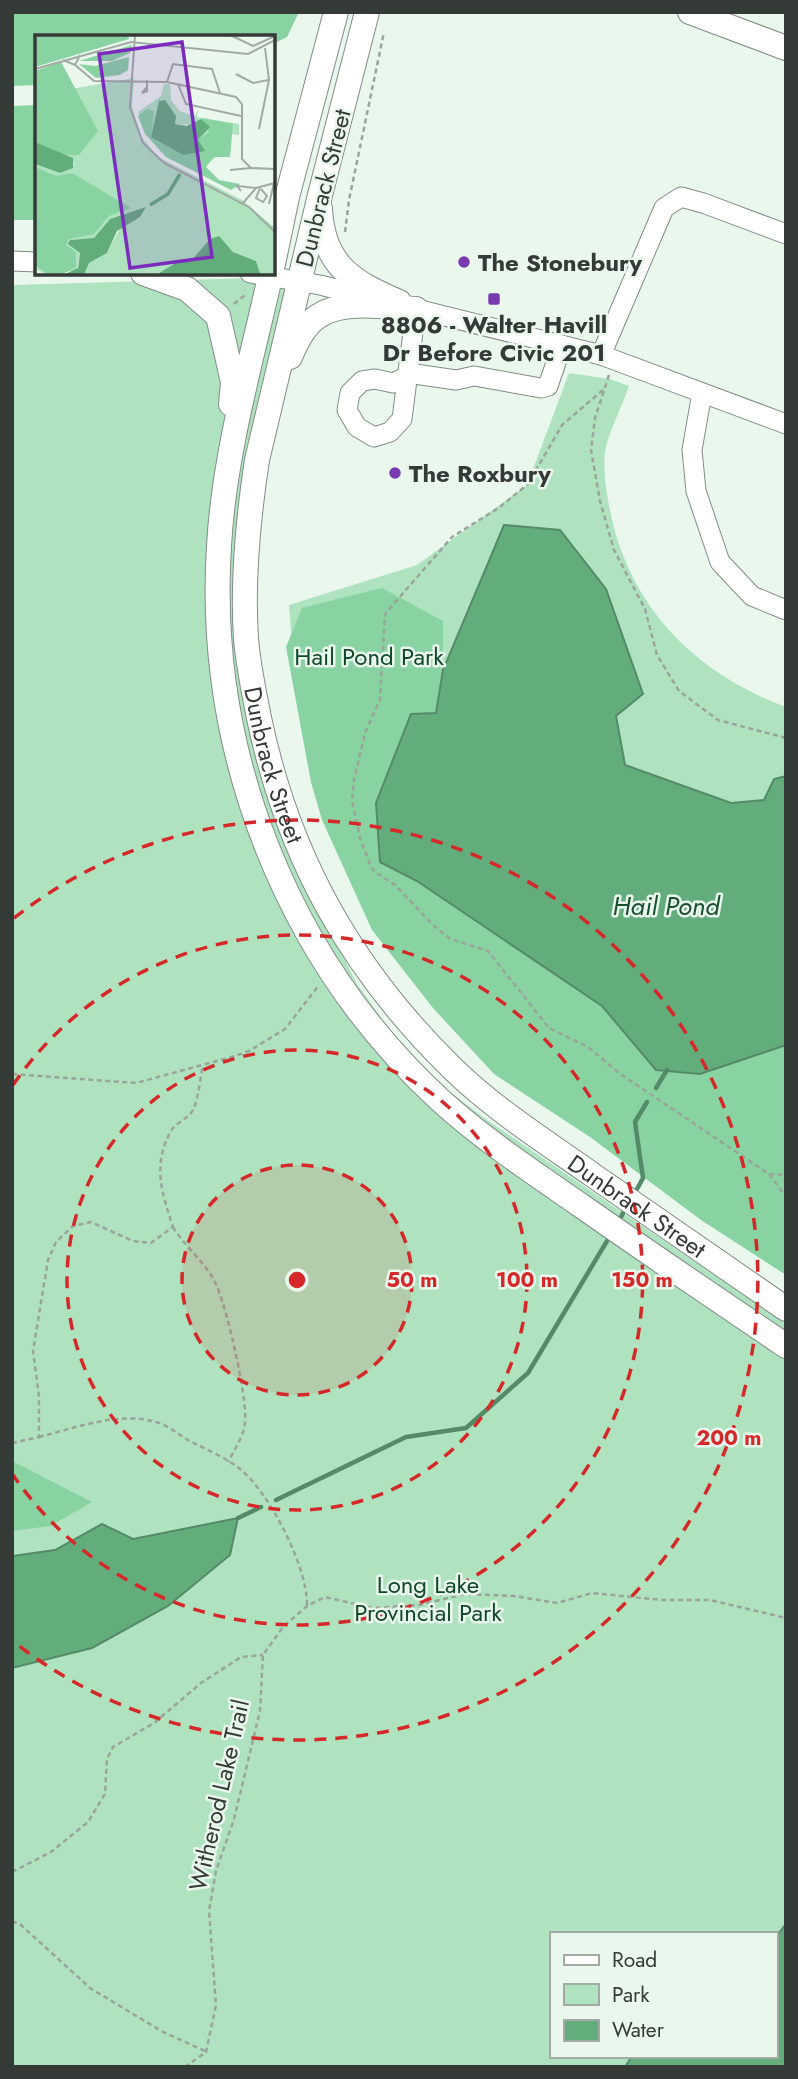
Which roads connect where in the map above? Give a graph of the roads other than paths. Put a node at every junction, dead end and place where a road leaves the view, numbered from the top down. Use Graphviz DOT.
graph roads {
  1 [pos="336,12"];
  2 [pos="691,12"];
  3 [pos="376,18"];
  4 [pos="786,48"];
  5 [pos="320,195"];
  6 [pos="287,197"];
  7 [pos="275,218"];
  8 [pos="786,234"];
  9 [pos="275,236"];
  10 [pos="12,261"];
  11 [pos="35,262"];
  12 [pos="148,275"];
  13 [pos="264,275"];
  14 [pos="275,275"];
  15 [pos="300,281"];
  16 [pos="416,309"];
  17 [pos="562,345"];
  18 [pos="608,357"];
  19 [pos="274,392"];
  20 [pos="702,393"];
  21 [pos="786,424"];
  22 [pos="233,451"];
  23 [pos="786,610"];
  24 [pos="786,1309"];
  25 [pos="786,1346"];
  1 -- 6 [label="main road, Dunbrack Street"];
  2 -- 4 [label="main road"];
  3 -- 5 [label="main road, Dunbrack Street"];
  5 -- 15 [label="main road, Dunbrack Street"];
  5 -- 16 [label="main road"];
  6 -- 7 [label="main road"];
  6 -- 9 [label="main road, Dunbrack Street"];
  8 -- 18 [label="street"];
  10 -- 11 [label="street"];
  12 -- 22 [label="main road"];
  13 -- 22 [label="main road, Dunbrack Street"];
  14 -- 15 [label="street"];
  15 -- 16 [label="street"];
  15 -- 19 [label="main road, Dunbrack Street"];
  16 -- 17 [label="street"];
  16 -- 17 [label="street"];
  16 -- 19 [label="main road"];
  17 -- 18 [label="street"];
  18 -- 20 [label="street"];
  19 -- 24 [label="main road, Dunbrack Street"];
  20 -- 21 [label="street"];
  20 -- 23 [label="street"];
  22 -- 25 [label="main road, Dunbrack Street"];
}
